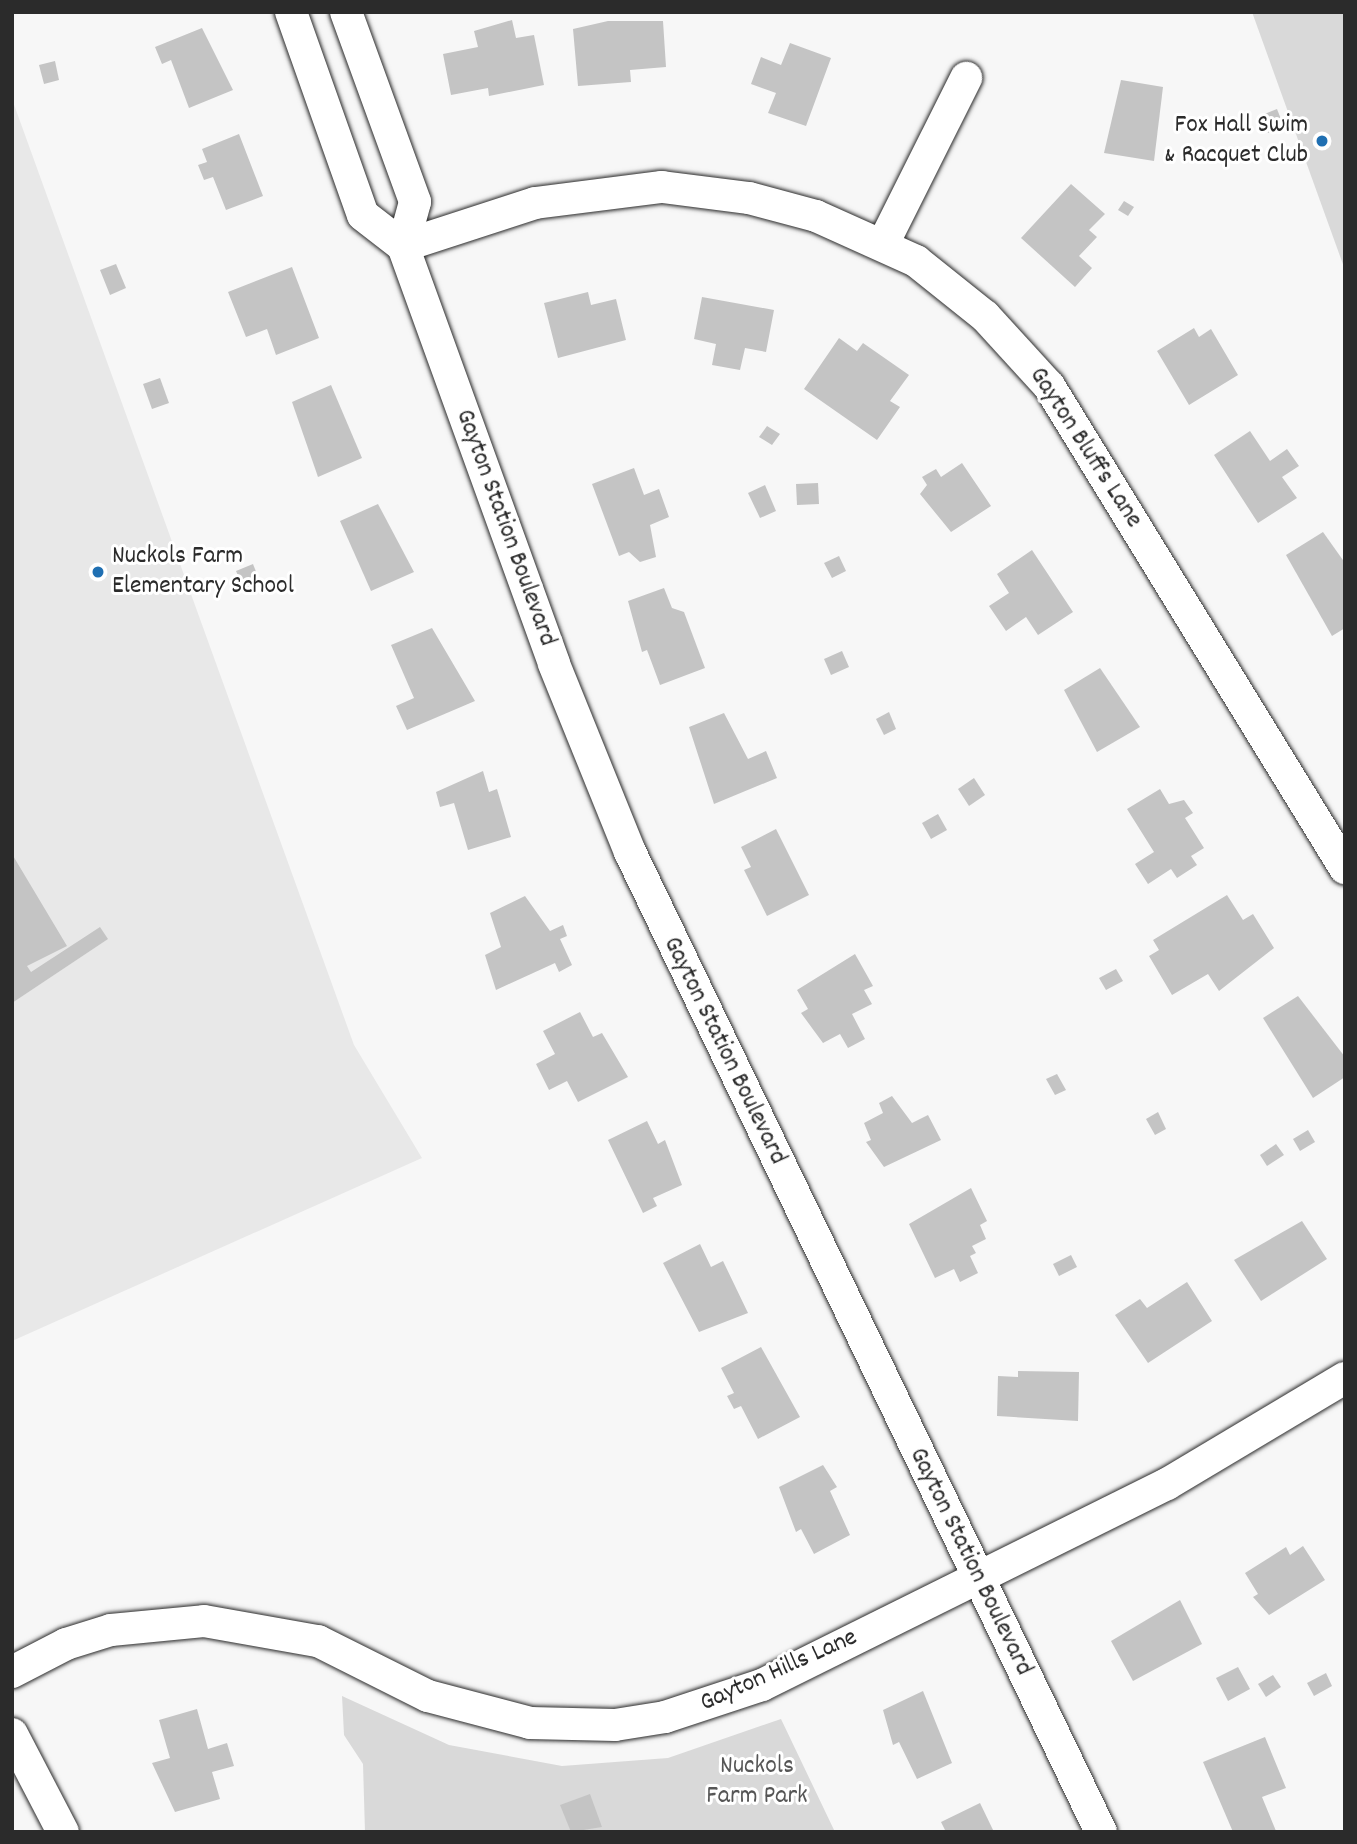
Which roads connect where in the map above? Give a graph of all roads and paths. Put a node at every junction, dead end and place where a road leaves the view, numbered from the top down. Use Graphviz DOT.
graph roads {
  1 [pos="291,12"];
  2 [pos="346,12"];
  3 [pos="966,78"];
  4 [pos="883,244"];
  5 [pos="403,246"];
  6 [pos="1345,868"];
  7 [pos="1345,1378"];
  8 [pos="978,1578"];
  9 [pos="12,1672"];
  10 [pos="12,1734"];
  11 [pos="63,1832"];
  12 [pos="1101,1832"];
  1 -- 5 [label="street"];
  2 -- 5 [label="street"];
  3 -- 4 [label="street"];
  4 -- 5 [label="street, Gayton Bluffs Lane"];
  4 -- 6 [label="street, Gayton Bluffs Lane"];
  5 -- 8 [label="street, Gayton Station Boulevard"];
  7 -- 8 [label="street, Gayton Hills Lane"];
  8 -- 9 [label="street, Gayton Hills Lane"];
  8 -- 12 [label="street, Gayton Station Boulevard"];
  10 -- 11 [label="street"];
}
